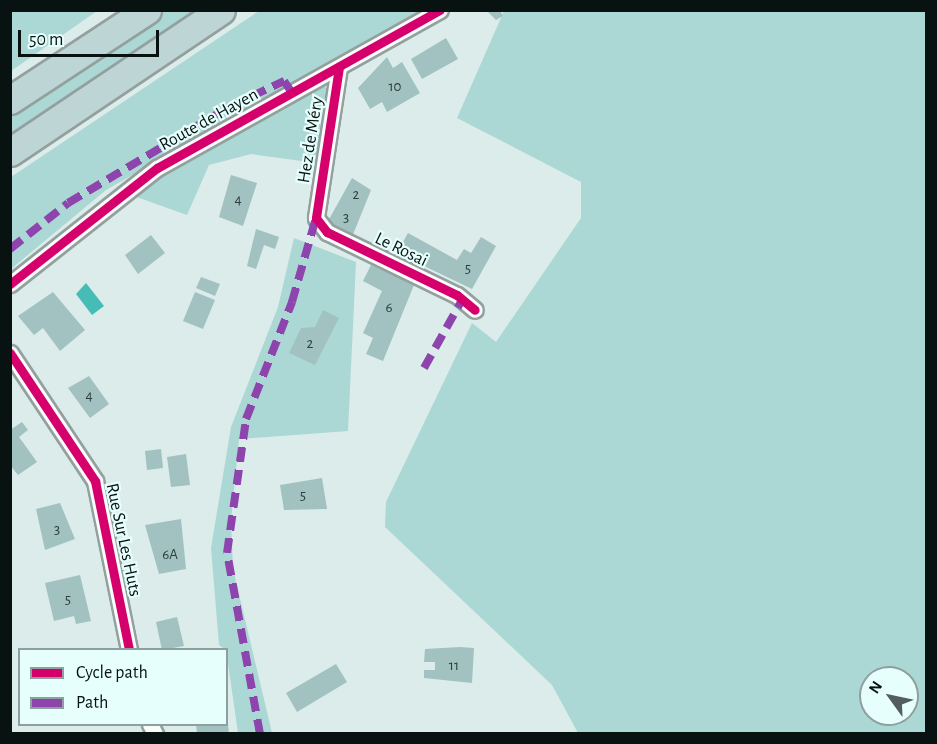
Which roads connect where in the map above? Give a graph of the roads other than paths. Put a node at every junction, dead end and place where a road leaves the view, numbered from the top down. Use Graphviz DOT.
graph roads {
  1 [pos="115,10"];
  2 [pos="147,10"];
  3 [pos="221,10"];
  4 [pos="440,10"];
  5 [pos="339,67"];
  6 [pos="10,82"];
  7 [pos="10,100"];
  8 [pos="10,152"];
  9 [pos="316,218"];
  10 [pos="10,284"];
  11 [pos="475,309"];
  12 [pos="10,353"];
  13 [pos="129,648"];
  1 -- 6 [label="highway"];
  2 -- 7 [label="highway"];
  3 -- 8 [label="highway"];
  4 -- 5 [label="street, Route de Hayen"];
  5 -- 9 [label="street, Hez de Méry"];
  5 -- 10 [label="street, Route de Hayen"];
  9 -- 11 [label="street, Le Rosai"];
  12 -- 13 [label="street, Rue Sur Les Huts"];
}
